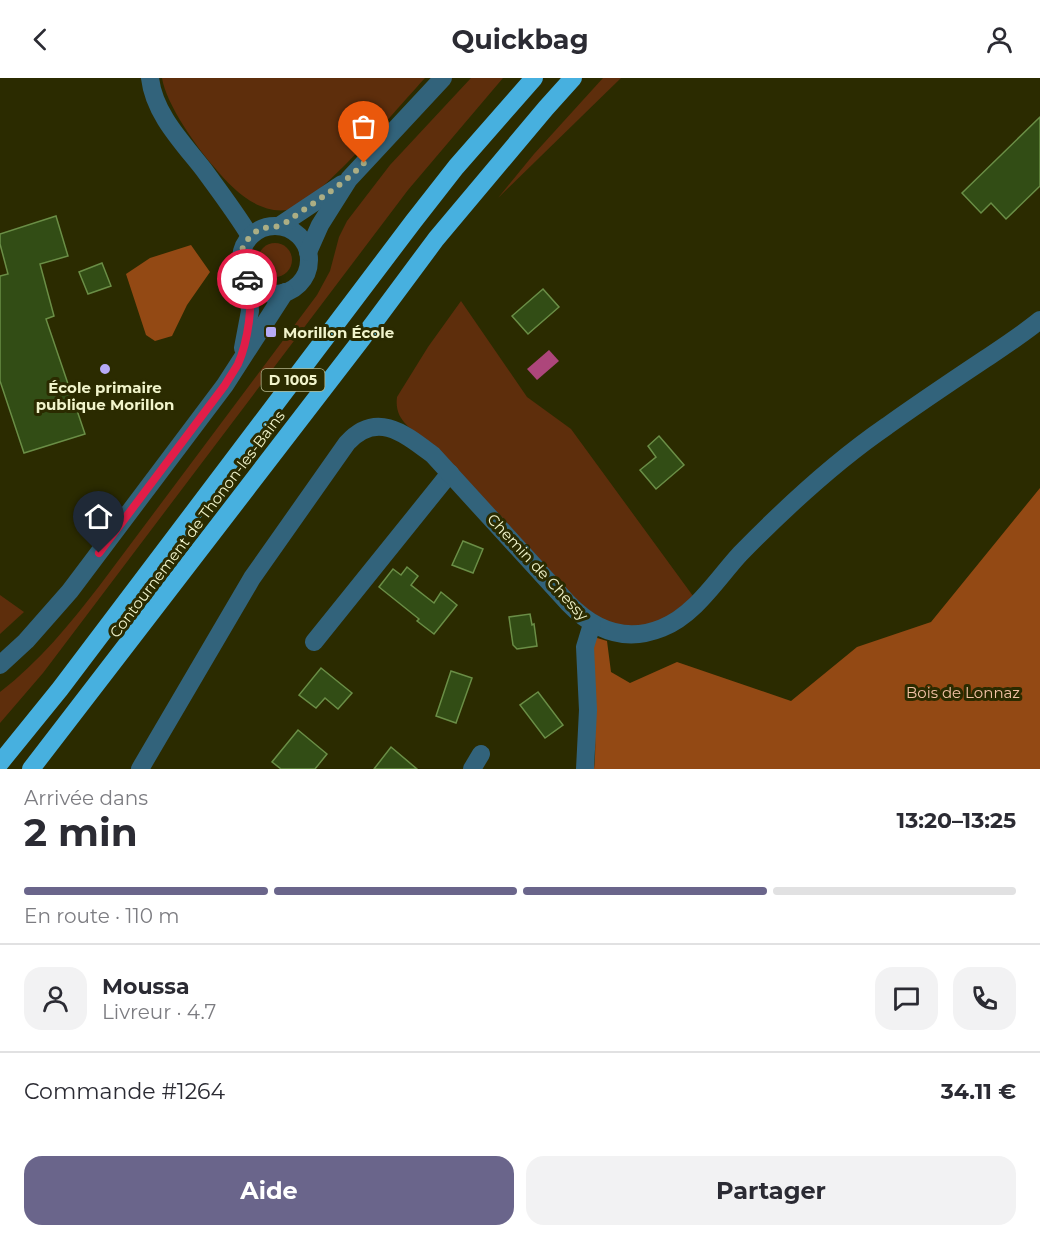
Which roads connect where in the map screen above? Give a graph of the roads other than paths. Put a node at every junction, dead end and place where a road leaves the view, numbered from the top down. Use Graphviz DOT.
graph roads {
  1 [pos="150,78"];
  2 [pos="443,78"];
  3 [pos="534,78"];
  4 [pos="573,78"];
  5 [pos="349,179"];
  6 [pos="279,226"];
  7 [pos="250,236"];
  8 [pos="308,252"];
  9 [pos="248,282"];
  10 [pos="285,292"];
  11 [pos="1040,320"];
  12 [pos="238,364"];
  13 [pos="450,473"];
  14 [pos="592,624"];
  15 [pos="314,642"];
  16 [pos="0,665"];
  17 [pos="0,763"];
  18 [pos="31,769"];
  19 [pos="140,769"];
  20 [pos="585,769"];
  1 -- 7 [label="street"];
  2 -- 5 [label="street"];
  3 -- 17 [label="highway, Contournement de Thonon-les-Bains / D 1005"];
  4 -- 18 [label="highway, Contournement de Thonon-les-Bains / D 1005"];
  5 -- 6 [label="street"];
  5 -- 8 [label="street"];
  6 -- 7 [label="street"];
  6 -- 8 [label="street"];
  7 -- 9 [label="street"];
  8 -- 10 [label="street"];
  9 -- 10 [label="street"];
  9 -- 12 [label="street"];
  10 -- 12 [label="street"];
  11 -- 14 [label="street, Chemin de Chessy"];
  12 -- 16 [label="street"];
  13 -- 14 [label="street, Chemin de Chessy"];
  13 -- 15 [label="street"];
  13 -- 19 [label="street, Chemin de Chessy"];
  14 -- 20 [label="street"];
}
